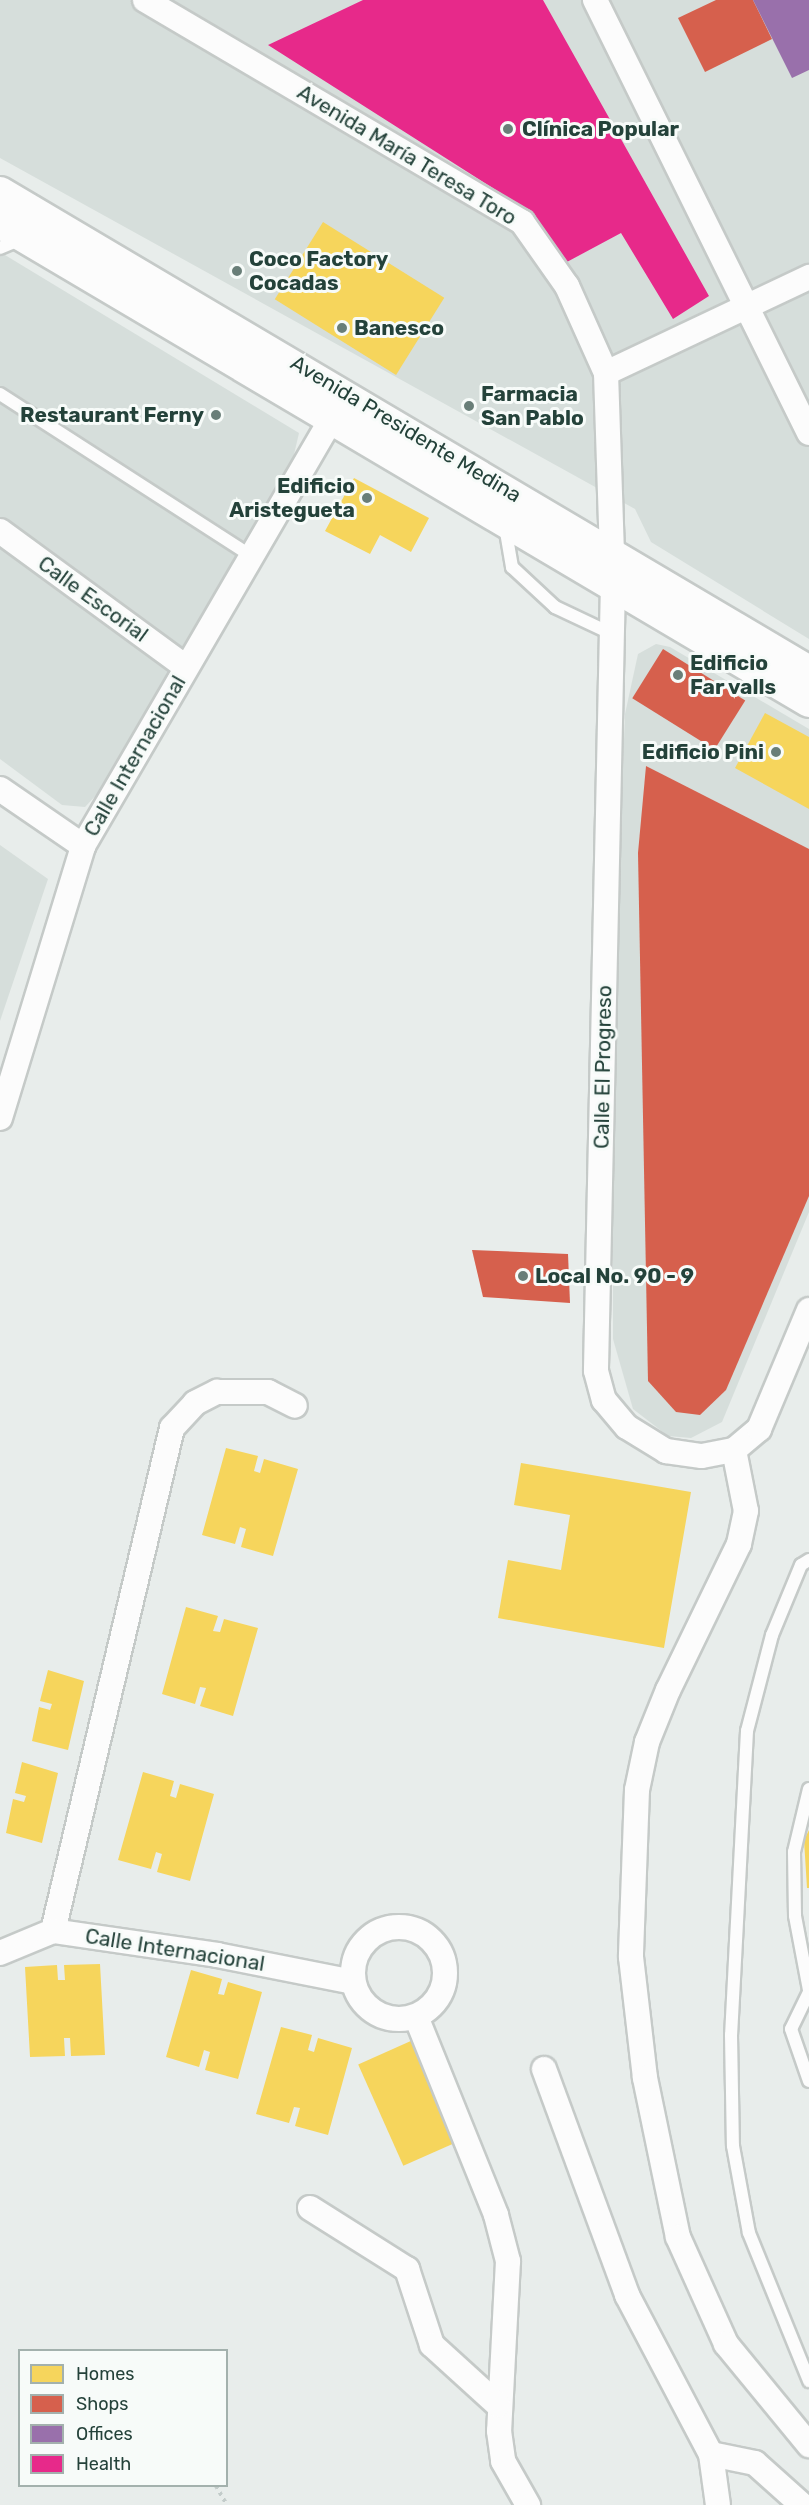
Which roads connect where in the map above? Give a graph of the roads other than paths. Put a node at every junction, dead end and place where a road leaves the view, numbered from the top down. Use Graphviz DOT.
graph roads {
  1 [pos="145,0"];
  2 [pos="594,0"];
  3 [pos="0,192"];
  4 [pos="8,236"];
  5 [pos="809,277"];
  6 [pos="746,307"];
  7 [pos="606,373"];
  8 [pos="347,393"];
  9 [pos="0,394"];
  10 [pos="330,421"];
  11 [pos="809,434"];
  12 [pos="504,520"];
  13 [pos="0,531"];
  14 [pos="613,551"];
  15 [pos="251,556"];
  16 [pos="613,583"];
  17 [pos="612,634"];
  18 [pos="186,667"];
  19 [pos="809,671"];
  20 [pos="809,702"];
  21 [pos="0,789"];
  22 [pos="83,846"];
  23 [pos="0,1118"];
  24 [pos="809,1310"];
  25 [pos="295,1406"];
  26 [pos="734,1450"];
  27 [pos="809,1560"];
  28 [pos="809,1790"];
  29 [pos="53,1931"];
  30 [pos="0,1953"];
  31 [pos="353,1982"];
  32 [pos="809,1991"];
  33 [pos="417,2019"];
  34 [pos="544,2069"];
  35 [pos="809,2080"];
  36 [pos="310,2208"];
  37 [pos="809,2381"];
  38 [pos="498,2405"];
  39 [pos="809,2445"];
  40 [pos="711,2454"];
  41 [pos="528,2505"];
  42 [pos="718,2505"];
  43 [pos="802,2505"];
  1 -- 7 [label="street, Avenida María Teresa Toro"];
  2 -- 6 [label="street"];
  3 -- 8 [label="street, Avenida Presidente Medina"];
  4 -- 10 [label="street, Avenida Presidente Medina"];
  5 -- 6 [label="street"];
  6 -- 7 [label="street"];
  6 -- 11 [label="street"];
  7 -- 14 [label="street, Avenida María Teresa Toro"];
  8 -- 10 [label="street, Calle Internacional"];
  8 -- 14 [label="street, Avenida Presidente Medina"];
  9 -- 15 [label="lane"];
  10 -- 12 [label="street, Avenida Presidente Medina"];
  10 -- 15 [label="street, Calle Internacional"];
  12 -- 16 [label="street, Avenida Presidente Medina"];
  12 -- 17 [label="lane"];
  13 -- 18 [label="street, Calle Escorial"];
  14 -- 16 [label="street, Avenida María Teresa Toro"];
  14 -- 19 [label="street, Avenida Presidente Medina"];
  15 -- 18 [label="street, Calle Internacional"];
  16 -- 17 [label="street, Calle El Progreso"];
  16 -- 20 [label="street, Avenida Presidente Medina"];
  17 -- 26 [label="street, Calle El Progreso"];
  18 -- 22 [label="street, Calle Internacional"];
  21 -- 22 [label="street"];
  22 -- 23 [label="street, Calle Internacional"];
  24 -- 26 [label="street"];
  25 -- 29 [label="street"];
  26 -- 39 [label="street"];
  27 -- 37 [label="lane"];
  28 -- 32 [label="lane"];
  29 -- 30 [label="street"];
  29 -- 31 [label="street, Calle Internacional"];
  31 -- 33 [label="street"];
  31 -- 33 [label="street"];
  32 -- 35 [label="lane"];
  33 -- 38 [label="street"];
  34 -- 40 [label="street"];
  36 -- 38 [label="street"];
  38 -- 41 [label="street"];
  40 -- 42 [label="street"];
  40 -- 43 [label="street"];
}
